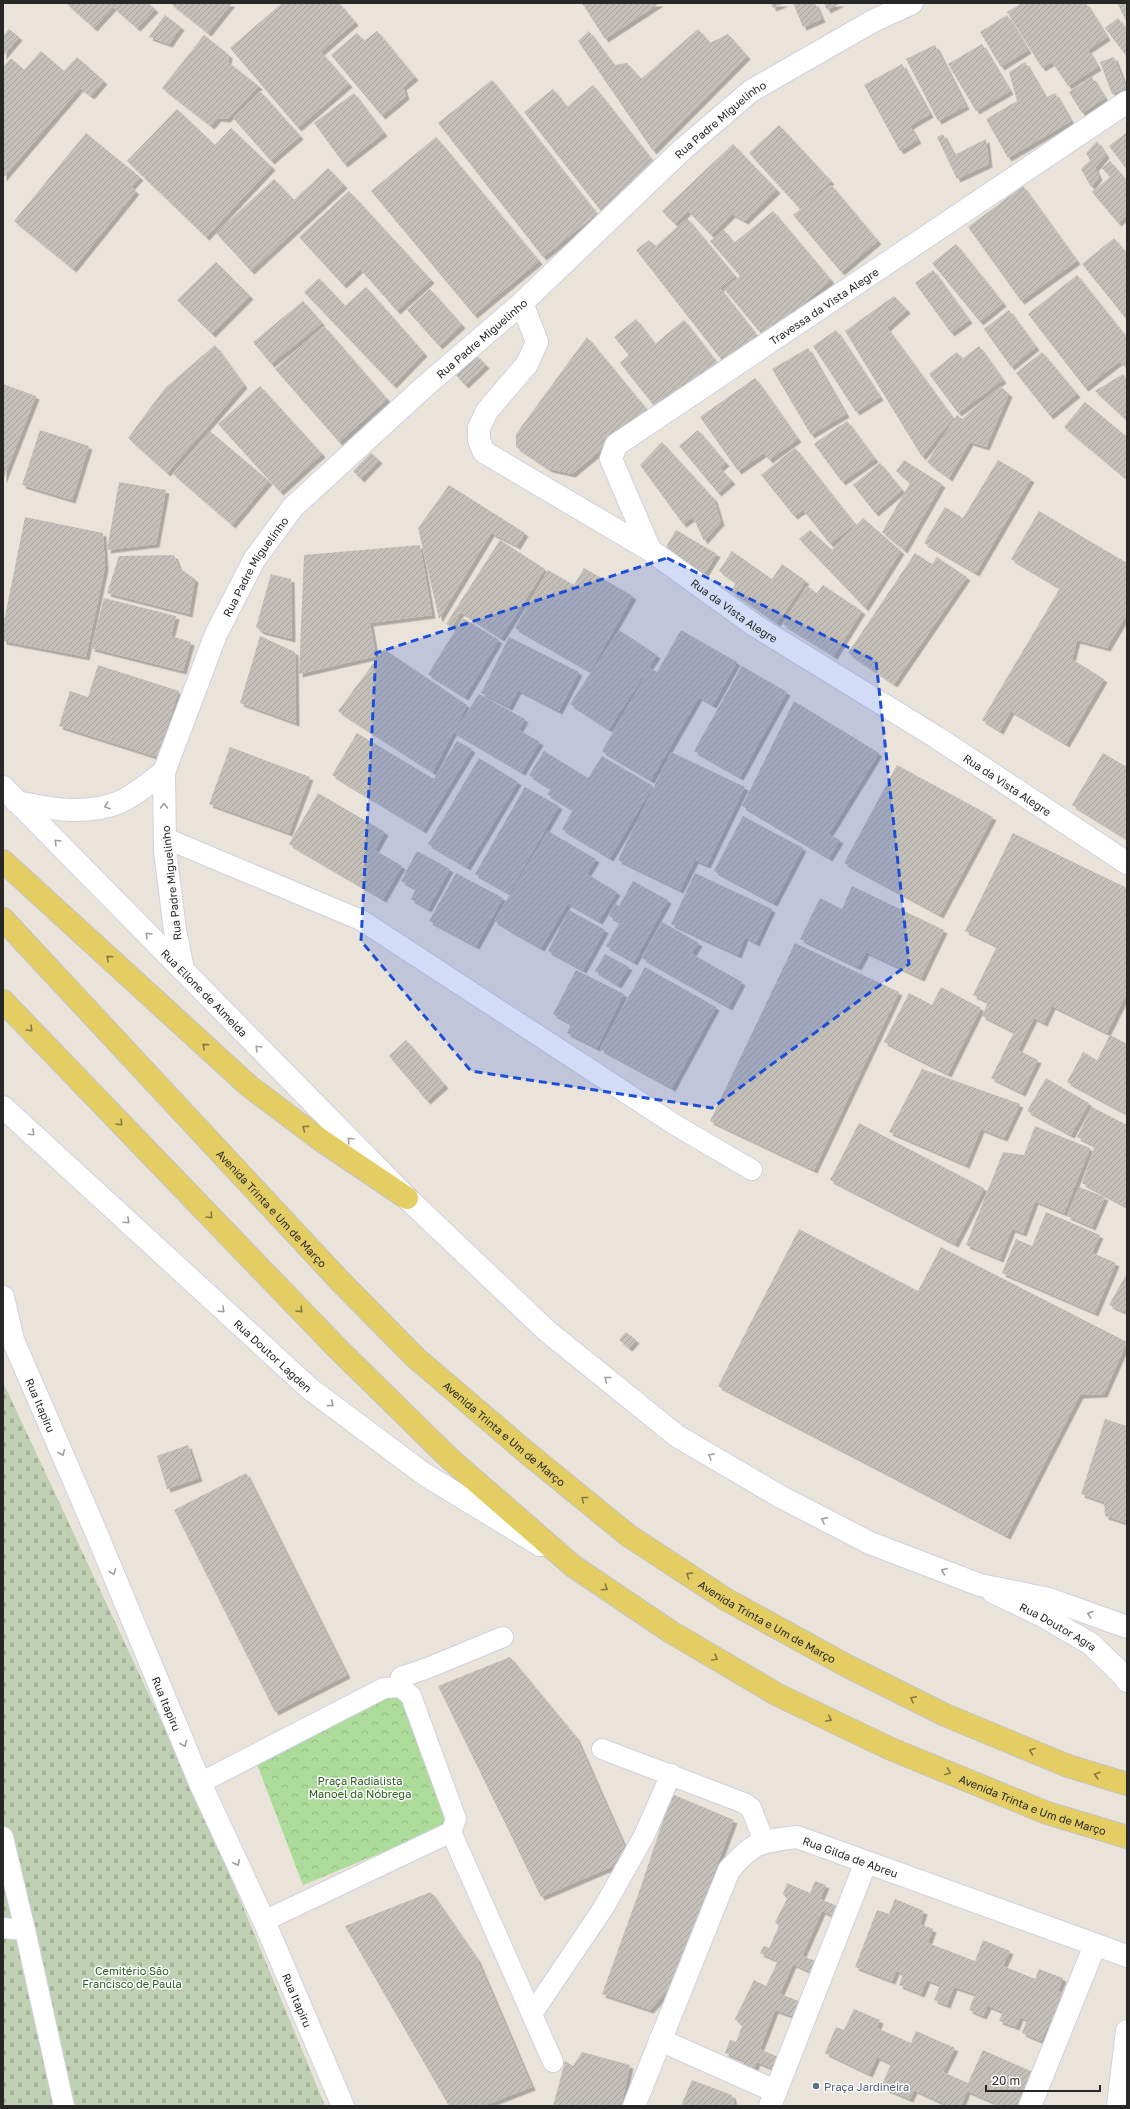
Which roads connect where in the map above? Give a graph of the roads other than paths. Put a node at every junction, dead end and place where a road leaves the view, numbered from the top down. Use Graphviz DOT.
graph roads {
  1 [pos="912,3"];
  2 [pos="1127,102"];
  3 [pos="522,303"];
  4 [pos="650,550"];
  5 [pos="164,772"];
  6 [pos="10,794"];
  7 [pos="165,838"];
  8 [pos="3,861"];
  9 [pos="1127,863"];
  10 [pos="3,919"];
  11 [pos="183,969"];
  12 [pos="3,1001"];
  13 [pos="3,1107"];
  14 [pos="752,1170"];
  15 [pos="407,1198"];
  16 [pos="3,1297"];
  17 [pos="8,1336"];
  18 [pos="573,1566"];
  19 [pos="980,1586"];
  20 [pos="1127,1627"];
  21 [pos="503,1637"];
  22 [pos="401,1677"];
  23 [pos="1127,1681"];
  24 [pos="602,1748"];
  25 [pos="671,1774"];
  26 [pos="200,1783"];
  27 [pos="1127,1784"];
  28 [pos="451,1832"];
  29 [pos="3,1837"];
  30 [pos="1127,1837"];
  31 [pos="764,1841"];
  32 [pos="866,1862"];
  33 [pos="264,1920"];
  34 [pos="3,1928"];
  35 [pos="24,1930"];
  36 [pos="1095,1945"];
  37 [pos="1127,1956"];
  38 [pos="532,2014"];
  39 [pos="1127,2031"];
  40 [pos="660,2040"];
  41 [pos="553,2062"];
  42 [pos="773,2098"];
  43 [pos="64,2106"];
  44 [pos="343,2106"];
  45 [pos="634,2106"];
  46 [pos="1030,2106"];
  47 [pos="1118,2106"];
  1 -- 3 [label="street, Rua Padre Miguelinho"];
  2 -- 4 [label="street, Travessa da Vista Alegre"];
  3 -- 4 [label="street, Rua da Vista Alegre"];
  3 -- 5 [label="street, Rua Padre Miguelinho"];
  4 -- 9 [label="street, Rua da Vista Alegre"];
  5 -- 6 [label="street, one-way"];
  7 -- 5 [label="street, Rua Padre Miguelinho, one-way"];
  11 -- 6 [label="street, Rua Elione de Almeida, one-way"];
  7 -- 11 [label="street, Rua Padre Miguelinho"];
  7 -- 14 [label="lane"];
  15 -- 8 [label="main road, one-way"];
  27 -- 10 [label="main road, Avenida Trinta e Um de Março, one-way"];
  15 -- 11 [label="street, Rua Elione de Almeida, one-way"];
  12 -- 18 [label="main road, Avenida Trinta e Um de Março, one-way"];
  13 -- 18 [label="street, Rua Doutor Lagden, one-way"];
  19 -- 15 [label="street, one-way"];
  16 -- 17 [label="street, Rua Itapiru"];
  17 -- 26 [label="street, Rua Itapiru, one-way"];
  18 -- 30 [label="main road, Avenida Trinta e Um de Março, one-way"];
  20 -- 19 [label="street, one-way"];
  19 -- 23 [label="street, Rua Doutor Agra"];
  21 -- 22 [label="lane"];
  24 -- 25 [label="lane"];
  25 -- 31 [label="lane"];
  25 -- 38 [label="lane"];
  26 -- 28 [label="lane"];
  26 -- 33 [label="street, Rua Itapiru, one-way"];
  28 -- 33 [label="lane"];
  28 -- 38 [label="lane"];
  29 -- 35 [label="lane"];
  31 -- 32 [label="street, Rua Gilda de Abreu"];
  31 -- 40 [label="street, Rua Gilda de Abreu"];
  32 -- 36 [label="street, Rua Gilda de Abreu"];
  32 -- 42 [label="street"];
  33 -- 44 [label="street, Rua Itapiru"];
  34 -- 35 [label="lane"];
  35 -- 43 [label="lane"];
  36 -- 37 [label="street, Rua Gilda de Abreu"];
  36 -- 46 [label="street"];
  38 -- 41 [label="lane"];
  39 -- 47 [label="street"];
  40 -- 42 [label="street"];
  40 -- 45 [label="street, Rua Gilda de Abreu"];
}
